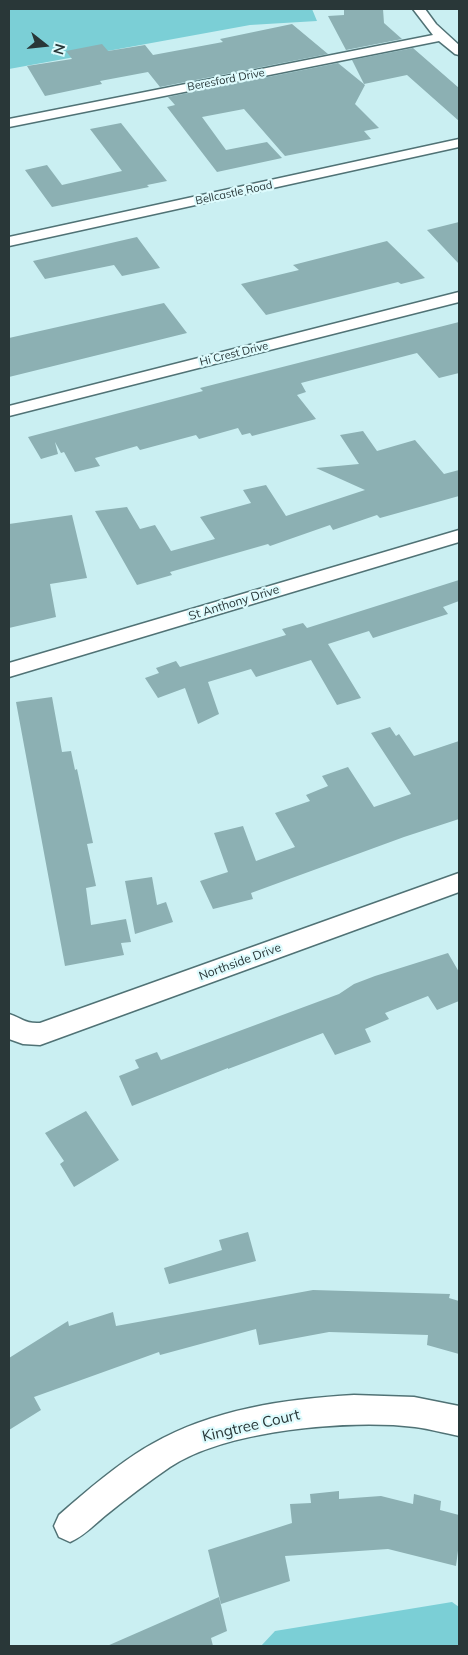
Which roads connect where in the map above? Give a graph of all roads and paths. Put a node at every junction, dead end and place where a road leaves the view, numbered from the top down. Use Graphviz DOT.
graph roads {
  1 [pos="419,9"];
  2 [pos="442,37"];
  3 [pos="459,51"];
  4 [pos="9,123"];
  5 [pos="459,143"];
  6 [pos="9,242"];
  7 [pos="459,297"];
  8 [pos="9,412"];
  9 [pos="459,536"];
  10 [pos="9,670"];
  11 [pos="459,882"];
  12 [pos="14,1029"];
  13 [pos="459,1421"];
  14 [pos="70,1526"];
  1 -- 2 [label="street"];
  2 -- 3 [label="street"];
  2 -- 4 [label="street, Beresford Drive"];
  5 -- 6 [label="street, Bellcastle Road"];
  7 -- 8 [label="street, Hi Crest Drive"];
  9 -- 10 [label="street, St Anthony Drive"];
  11 -- 12 [label="street, Northside Drive"];
  13 -- 14 [label="street, Kingtree Court"];
}
